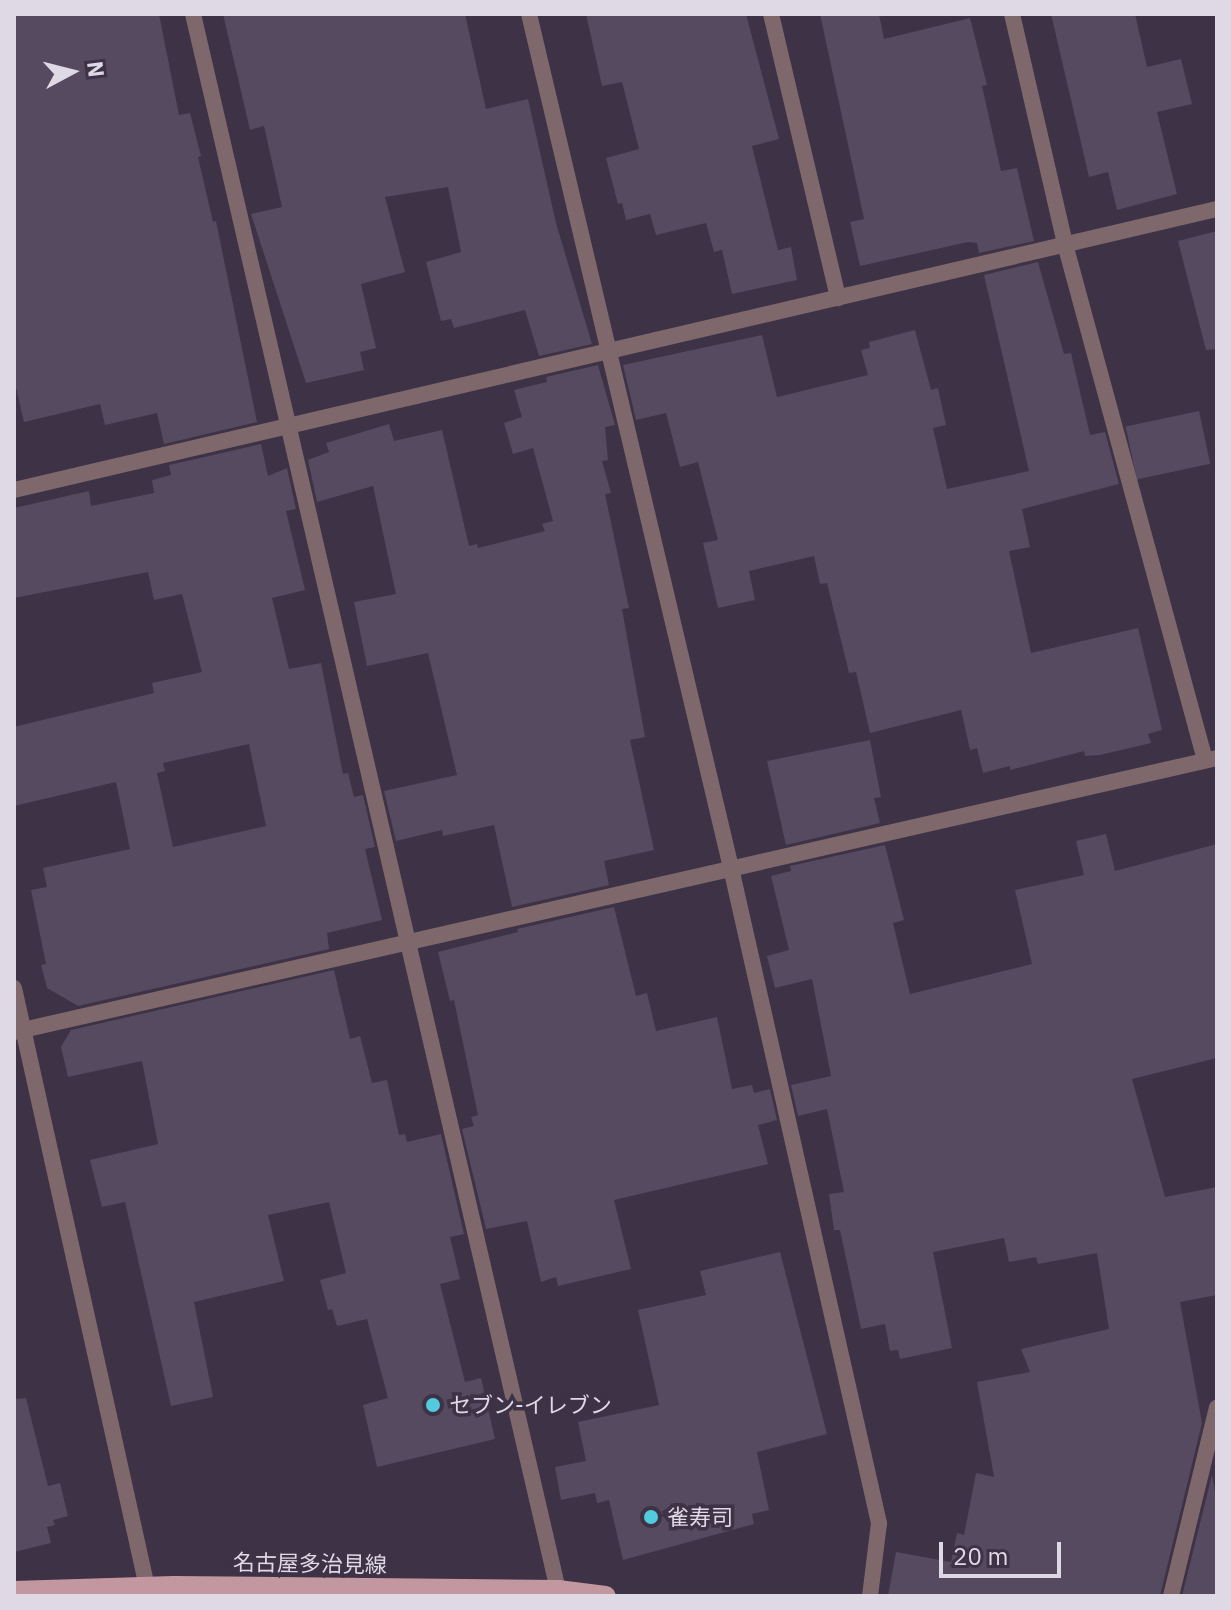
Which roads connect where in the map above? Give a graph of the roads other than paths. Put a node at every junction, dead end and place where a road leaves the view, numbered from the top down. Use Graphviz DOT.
graph roads {
  1 [pos="193,14"];
  2 [pos="529,14"];
  3 [pos="771,14"];
  4 [pos="1012,14"];
  5 [pos="1217,209"];
  6 [pos="1065,244"];
  7 [pos="838,298"];
  8 [pos="610,352"];
  9 [pos="289,427"];
  10 [pos="14,490"];
  11 [pos="1211,759"];
  12 [pos="731,868"];
  13 [pos="410,941"];
  14 [pos="14,988"];
  15 [pos="18,1031"];
  16 [pos="1217,1408"];
  17 [pos="147,1587"];
  18 [pos="558,1590"];
  19 [pos="14,1591"];
  20 [pos="606,1596"];
  21 [pos="870,1596"];
  22 [pos="1171,1596"];
  1 -- 9 [label="street"];
  2 -- 8 [label="street"];
  3 -- 7 [label="street"];
  4 -- 6 [label="street"];
  5 -- 6 [label="street"];
  6 -- 7 [label="street"];
  6 -- 11 [label="street"];
  7 -- 8 [label="street"];
  8 -- 9 [label="street"];
  8 -- 12 [label="street"];
  9 -- 10 [label="street"];
  9 -- 13 [label="street"];
  11 -- 12 [label="street"];
  12 -- 13 [label="street"];
  12 -- 21 [label="street"];
  13 -- 15 [label="street"];
  13 -- 18 [label="street"];
  14 -- 15 [label="street"];
  15 -- 17 [label="street"];
  16 -- 22 [label="street"];
  17 -- 18 [label="main road, 名古屋多治見線"];
  17 -- 19 [label="main road, 名古屋多治見線"];
  18 -- 20 [label="main road, 名古屋多治見線"];
}
